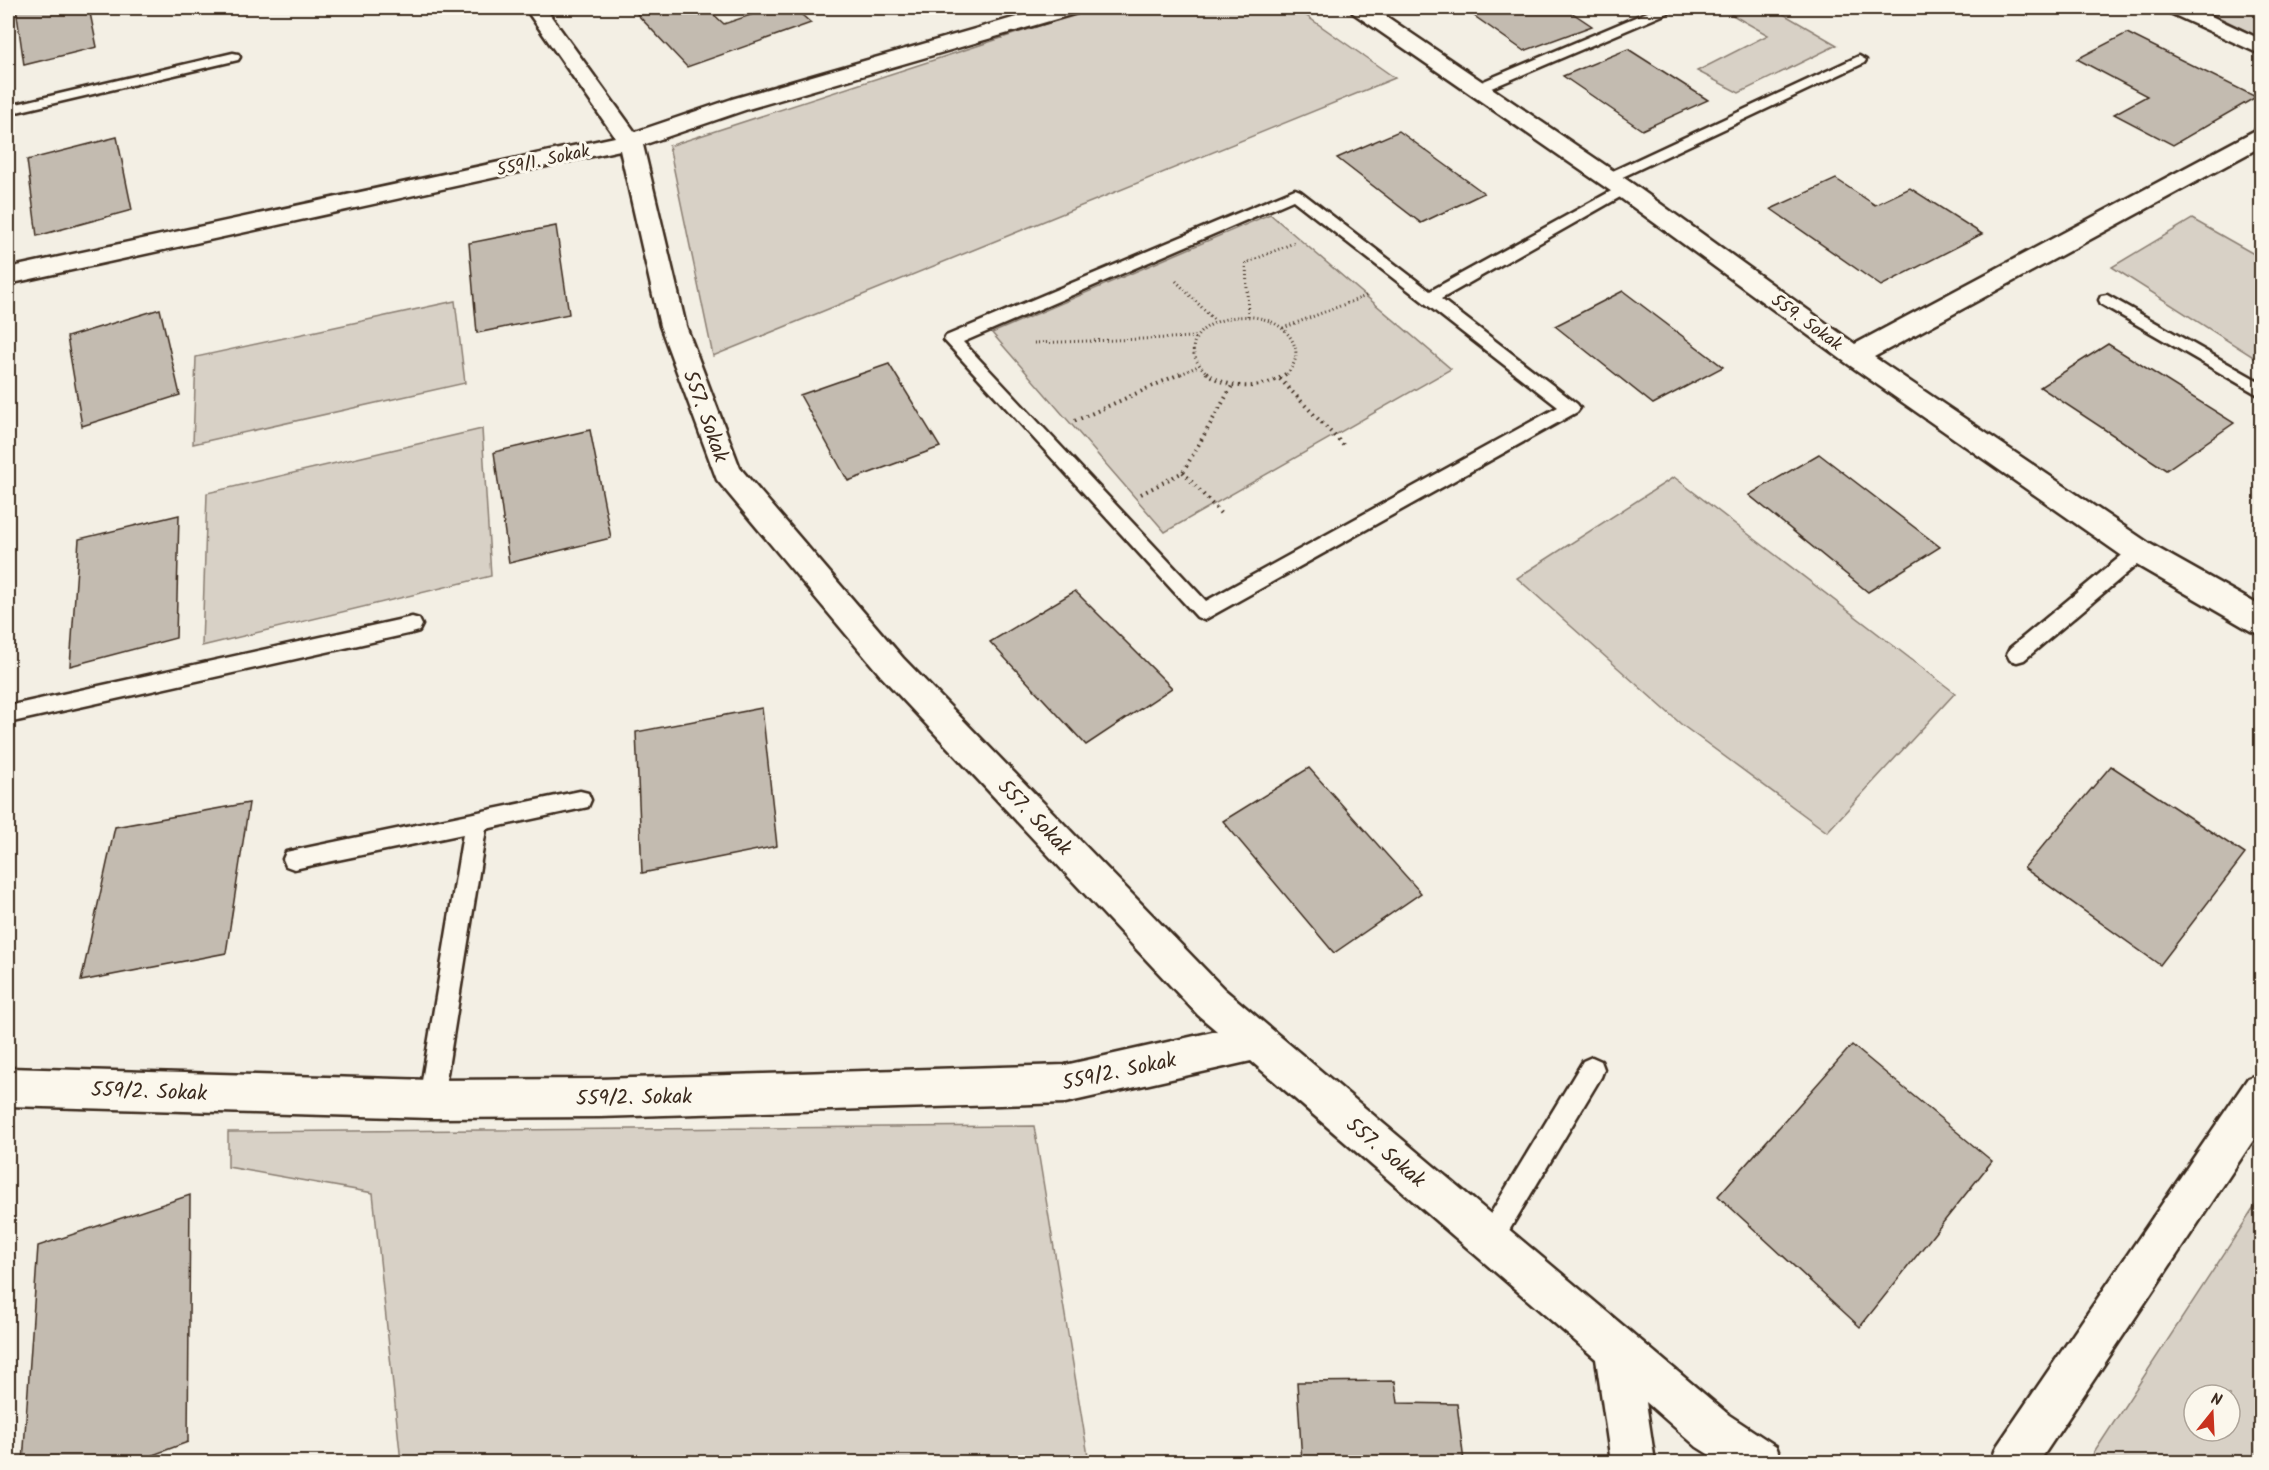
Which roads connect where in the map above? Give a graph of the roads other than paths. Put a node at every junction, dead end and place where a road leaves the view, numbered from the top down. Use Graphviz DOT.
graph roads {
  1 [pos="535,8"];
  2 [pos="1069,8"];
  3 [pos="1361,8"];
  4 [pos="1667,8"];
  5 [pos="2178,8"];
  6 [pos="2262,49"];
  7 [pos="233,57"];
  8 [pos="1859,60"];
  9 [pos="1477,89"];
  10 [pos="8,110"];
  11 [pos="2262,136"];
  12 [pos="630,141"];
  13 [pos="1617,183"];
  14 [pos="8,276"];
  15 [pos="1430,298"];
  16 [pos="2107,300"];
  17 [pos="1854,356"];
  18 [pos="2262,391"];
  19 [pos="2139,552"];
  20 [pos="2262,621"];
  21 [pos="412,625"];
  22 [pos="2017,654"];
  23 [pos="8,715"];
  24 [pos="580,800"];
  25 [pos="476,822"];
  26 [pos="294,859"];
  27 [pos="1257,1041"];
  28 [pos="1592,1069"];
  29 [pos="8,1087"];
  30 [pos="2262,1092"];
  31 [pos="431,1099"];
  32 [pos="1489,1240"];
  33 [pos="1616,1348"];
  34 [pos="1633,1462"];
  35 [pos="1760,1462"];
  36 [pos="2013,1462"];
  1 -- 12 [label="street, 557. Sokak"];
  2 -- 12 [label="street, 559/1. Sokak"];
  3 -- 9 [label="street, 559. Sokak"];
  4 -- 9 [label="lane"];
  5 -- 6 [label="street"];
  7 -- 10 [label="lane"];
  8 -- 13 [label="lane"];
  9 -- 13 [label="street, 559. Sokak"];
  11 -- 17 [label="street"];
  12 -- 14 [label="street, 559/1. Sokak"];
  12 -- 27 [label="street, 557. Sokak"];
  13 -- 15 [label="lane"];
  13 -- 17 [label="street, 559. Sokak"];
  15 -- 15 [label="lane"];
  16 -- 18 [label="lane"];
  17 -- 19 [label="street, 559. Sokak"];
  19 -- 20 [label="street, 559. Sokak"];
  19 -- 22 [label="lane"];
  21 -- 23 [label="lane"];
  24 -- 25 [label="lane"];
  25 -- 26 [label="lane"];
  25 -- 31 [label="lane"];
  27 -- 31 [label="street, 559/2. Sokak"];
  27 -- 32 [label="street, 557. Sokak"];
  28 -- 32 [label="lane"];
  29 -- 31 [label="street, 559/2. Sokak"];
  30 -- 36 [label="street"];
  32 -- 33 [label="street, 557. Sokak"];
  33 -- 34 [label="street"];
  33 -- 35 [label="street, 557. Sokak"];
}
